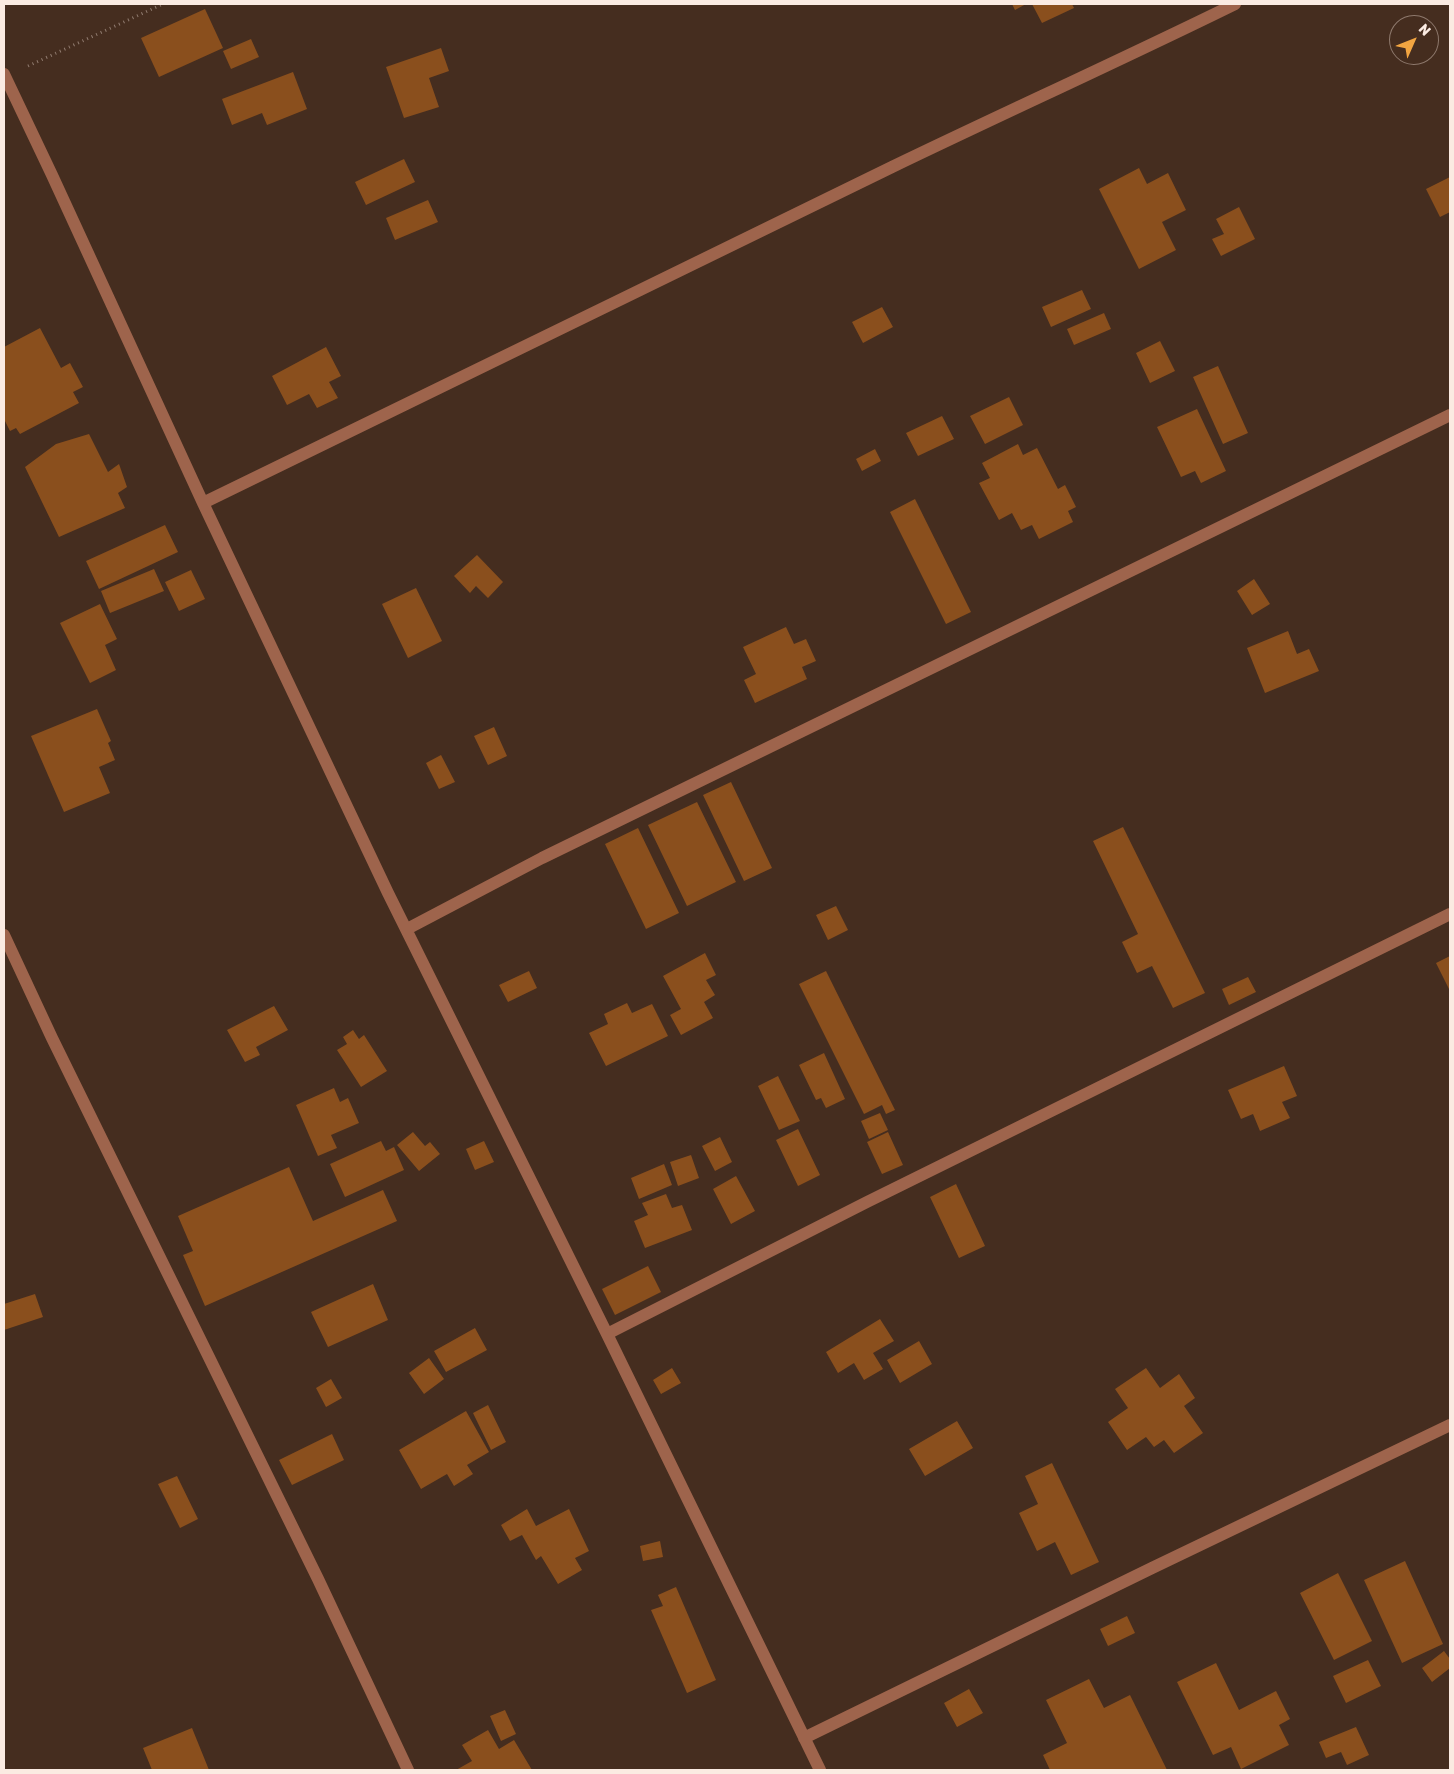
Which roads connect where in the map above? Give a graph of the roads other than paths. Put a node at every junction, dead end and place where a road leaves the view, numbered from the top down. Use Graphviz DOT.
graph roads {
  1 [pos="1235,4"];
  2 [pos="4,75"];
  3 [pos="1450,415"];
  4 [pos="203,503"];
  5 [pos="1450,914"];
  6 [pos="407,929"];
  7 [pos="4,935"];
  8 [pos="607,1334"];
  9 [pos="1450,1426"];
  10 [pos="804,1738"];
  11 [pos="408,1770"];
  12 [pos="820,1770"];
  1 -- 4 [label="street"];
  2 -- 4 [label="street"];
  3 -- 6 [label="street"];
  4 -- 6 [label="street"];
  5 -- 8 [label="street"];
  6 -- 8 [label="street"];
  7 -- 11 [label="street"];
  8 -- 10 [label="street"];
  9 -- 10 [label="street"];
  10 -- 12 [label="street"];
}
